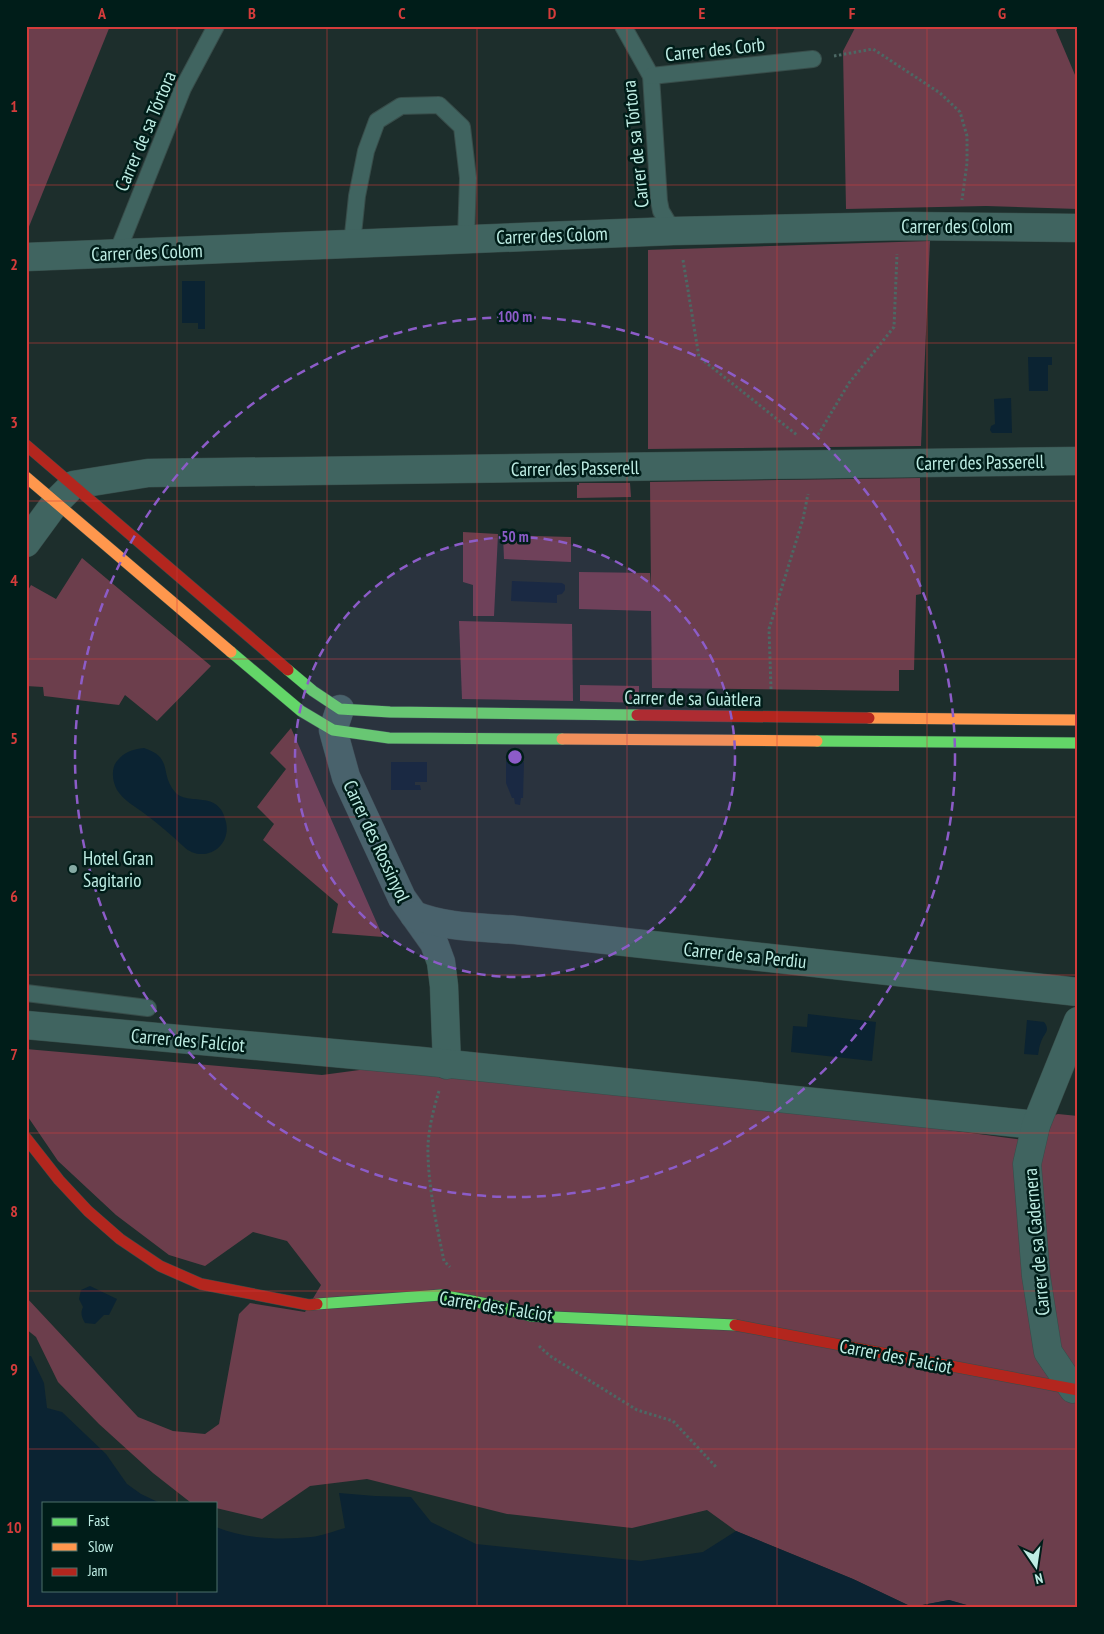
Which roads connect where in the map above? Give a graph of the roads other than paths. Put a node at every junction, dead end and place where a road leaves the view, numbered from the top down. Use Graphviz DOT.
graph roads {
  1 [pos="216,26"];
  2 [pos="623,26"];
  3 [pos="814,59"];
  4 [pos="651,76"];
  5 [pos="1078,228"];
  6 [pos="673,231"];
  7 [pos="466,238"];
  8 [pos="352,244"];
  9 [pos="117,253"];
  10 [pos="26,257"];
  11 [pos="26,445"];
  12 [pos="1078,460"];
  13 [pos="26,477"];
  14 [pos="64,494"];
  15 [pos="26,543"];
  16 [pos="336,719"];
  17 [pos="1078,720"];
  18 [pos="1078,743"];
  19 [pos="414,915"];
  20 [pos="1078,992"];
  21 [pos="26,993"];
  22 [pos="148,1008"];
  23 [pos="1078,1021"];
  24 [pos="26,1025"];
  25 [pos="447,1065"];
  26 [pos="1036,1125"];
  27 [pos="26,1138"];
  28 [pos="1048,1352"];
  29 [pos="1026,1381"];
  30 [pos="1075,1390"];
  1 -- 9 [label="lane, Carrer de sa Tórtora"];
  2 -- 4 [label="lane, Carrer de sa Tórtora"];
  3 -- 4 [label="lane, Carrer des Corb"];
  4 -- 6 [label="lane, Carrer de sa Tórtora"];
  5 -- 6 [label="street, Carrer des Colom"];
  6 -- 7 [label="street, Carrer des Colom"];
  7 -- 8 [label="street, Carrer des Colom"];
  7 -- 8 [label="lane"];
  8 -- 9 [label="street, Carrer des Colom"];
  9 -- 10 [label="street, Carrer des Colom"];
  11 -- 14 [label="street"];
  12 -- 14 [label="street, Carrer des Passerell"];
  13 -- 14 [label="street"];
  14 -- 15 [label="street"];
  14 -- 16 [label="street"];
  14 -- 16 [label="street"];
  16 -- 17 [label="street, Carrer de sa Guàtlera"];
  16 -- 18 [label="street"];
  16 -- 19 [label="street, Carrer des Rossinyol"];
  19 -- 20 [label="street, Carrer de sa Perdiu"];
  19 -- 25 [label="street, Carrer des Rossinyol"];
  21 -- 22 [label="lane"];
  23 -- 26 [label="street, Carrer de sa Cadernera"];
  24 -- 25 [label="street, Carrer des Falciot"];
  25 -- 26 [label="street, Carrer des Falciot"];
  26 -- 28 [label="street, Carrer de sa Cadernera"];
  27 -- 29 [label="street, Carrer des Falciot"];
  28 -- 29 [label="street"];
  28 -- 30 [label="street, Carrer de sa Cadernera"];
  29 -- 30 [label="street, Carrer des Falciot"];
}
